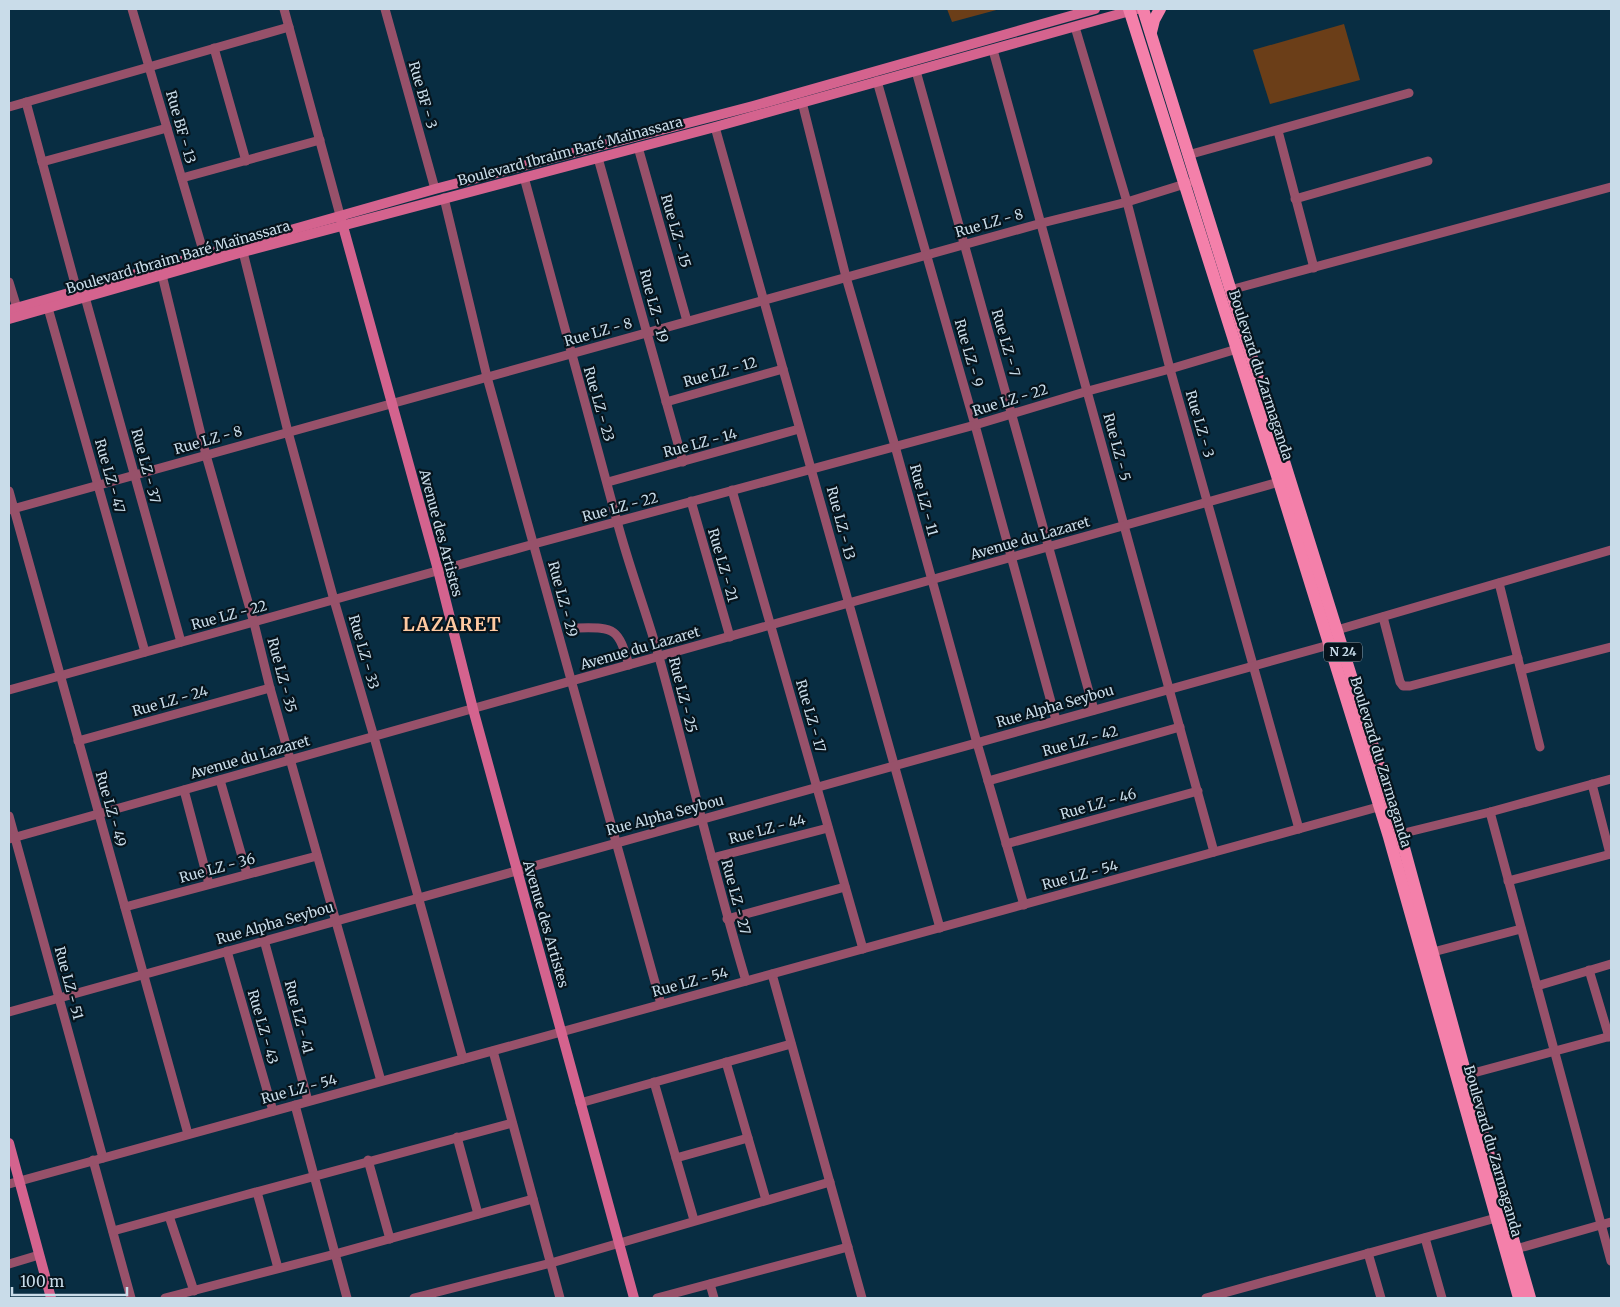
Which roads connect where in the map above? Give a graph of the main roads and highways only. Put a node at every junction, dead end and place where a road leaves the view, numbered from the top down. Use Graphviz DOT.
graph roads {
  1 [pos="1095,9"];
  2 [pos="1144,9"];
  3 [pos="1160,9"];
  4 [pos="1132,10"];
  5 [pos="1151,32"];
  6 [pos="1190,183"];
  7 [pos="342,220"];
  8 [pos="81,294"];
  9 [pos="13,309"];
  10 [pos="9,319"];
  11 [pos="1394,835"];
  12 [pos="9,1143"];
  13 [pos="1494,1194"];
  14 [pos="51,1298"];
  15 [pos="634,1298"];
  16 [pos="1519,1298"];
  17 [pos="1530,1298"];
  1 -- 7 [label="main road, Boulevard Ibraim Baré Maïnassara"];
  2 -- 5 [label="main road, Boulevard du Zarmaganda / N 24"];
  3 -- 5 [label="main road"];
  4 -- 6 [label="main road, Boulevard du Zarmaganda / N 24"];
  4 -- 7 [label="main road, Boulevard Ibraim Baré Maïnassara"];
  5 -- 6 [label="main road, Boulevard du Zarmaganda / N 24"];
  6 -- 11 [label="main road, Boulevard du Zarmaganda / N 24"];
  6 -- 11 [label="main road, Boulevard du Zarmaganda / N 24"];
  7 -- 8 [label="main road, Boulevard Ibraim Baré Maïnassara"];
  7 -- 8 [label="main road, Boulevard Ibraim Baré Maïnassara"];
  7 -- 15 [label="main road, Avenue des Artistes"];
  8 -- 9 [label="main road, Boulevard Ibraim Baré Maïnassara"];
  8 -- 10 [label="main road, Boulevard Ibraim Baré Maïnassara"];
  11 -- 13 [label="main road, Boulevard du Zarmaganda / N 24"];
  11 -- 13 [label="main road, Boulevard du Zarmaganda / N 24"];
  12 -- 14 [label="main road"];
  13 -- 16 [label="main road, Boulevard du Zarmaganda / N 24"];
  13 -- 17 [label="main road, Boulevard du Zarmaganda / N 24"];
}
